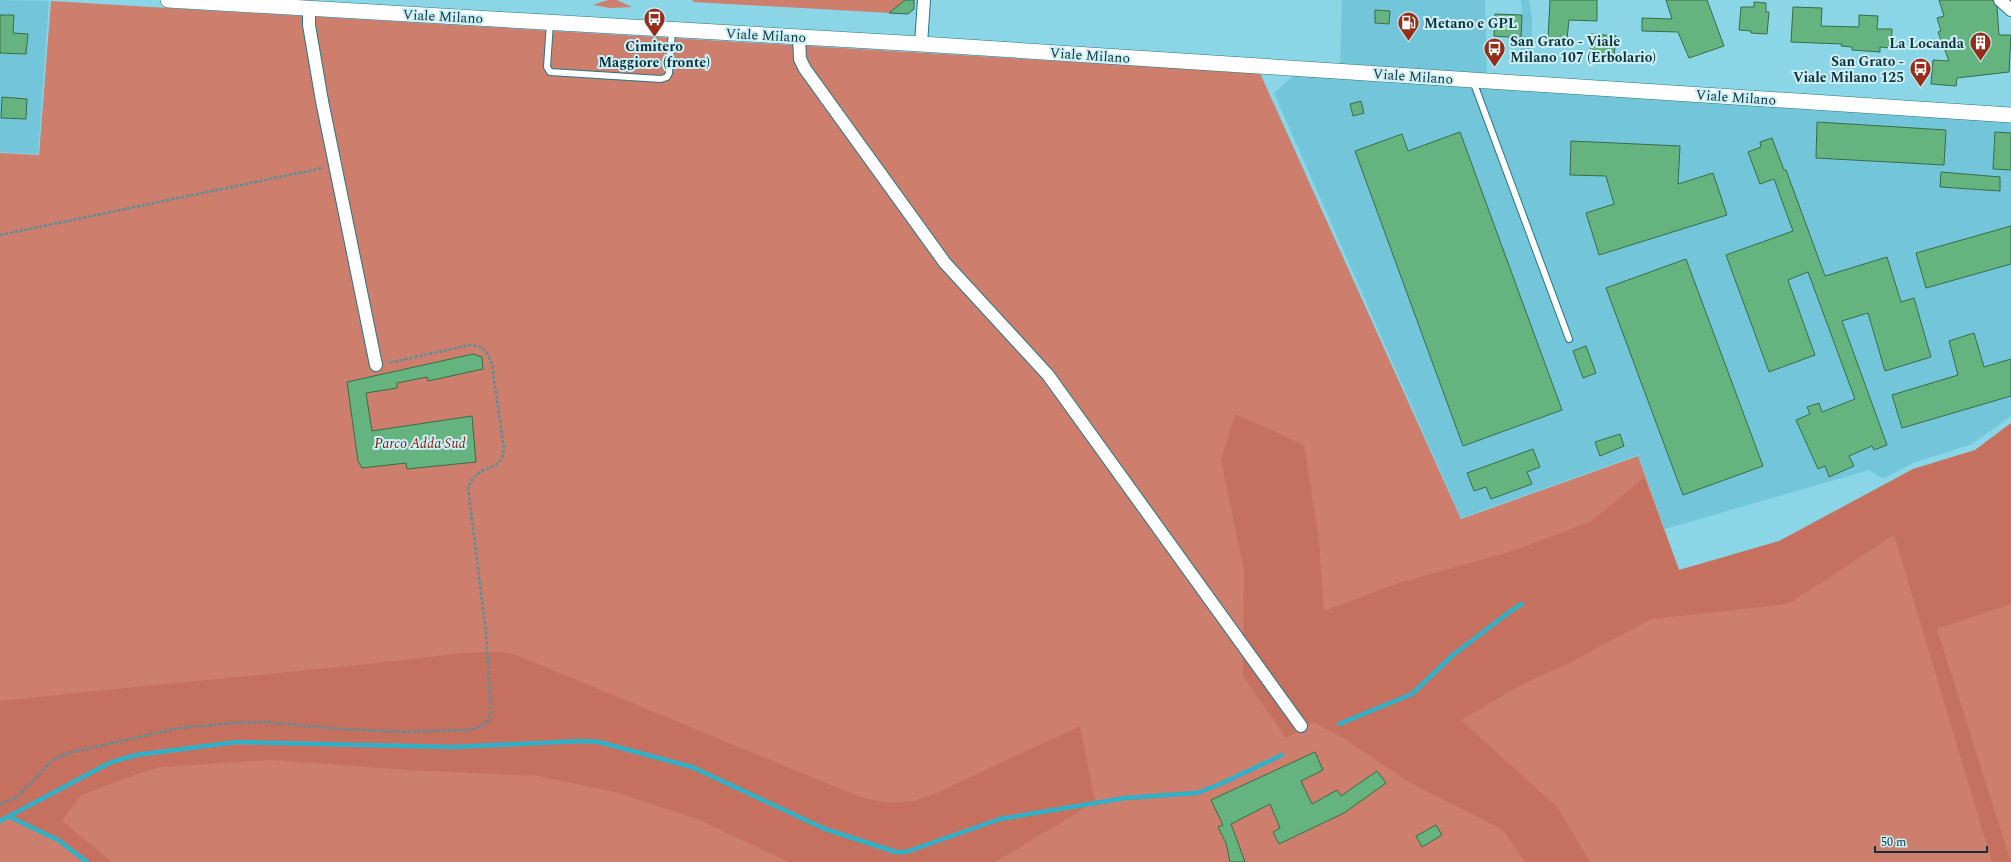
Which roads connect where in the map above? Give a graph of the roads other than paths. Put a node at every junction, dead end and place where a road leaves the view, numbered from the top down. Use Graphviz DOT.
graph roads {
  1 [pos="168,0"];
  2 [pos="924,0"];
  3 [pos="2000,0"];
  4 [pos="309,8"];
  5 [pos="2011,10"];
  6 [pos="550,22"];
  7 [pos="672,29"];
  8 [pos="799,36"];
  9 [pos="921,44"];
  10 [pos="1473,79"];
  11 [pos="2011,114"];
  12 [pos="1568,339"];
  13 [pos="376,364"];
  14 [pos="1301,726"];
  1 -- 4 [label="street, Viale Milano"];
  2 -- 9 [label="street"];
  3 -- 5 [label="street"];
  4 -- 6 [label="street, Viale Milano"];
  4 -- 13 [label="street"];
  6 -- 7 [label="street, Viale Milano"];
  6 -- 7 [label="lane"];
  7 -- 8 [label="street, Viale Milano"];
  8 -- 9 [label="street, Viale Milano"];
  8 -- 14 [label="street"];
  9 -- 10 [label="street, Viale Milano"];
  10 -- 11 [label="street, Viale Milano"];
  10 -- 12 [label="lane"];
}
